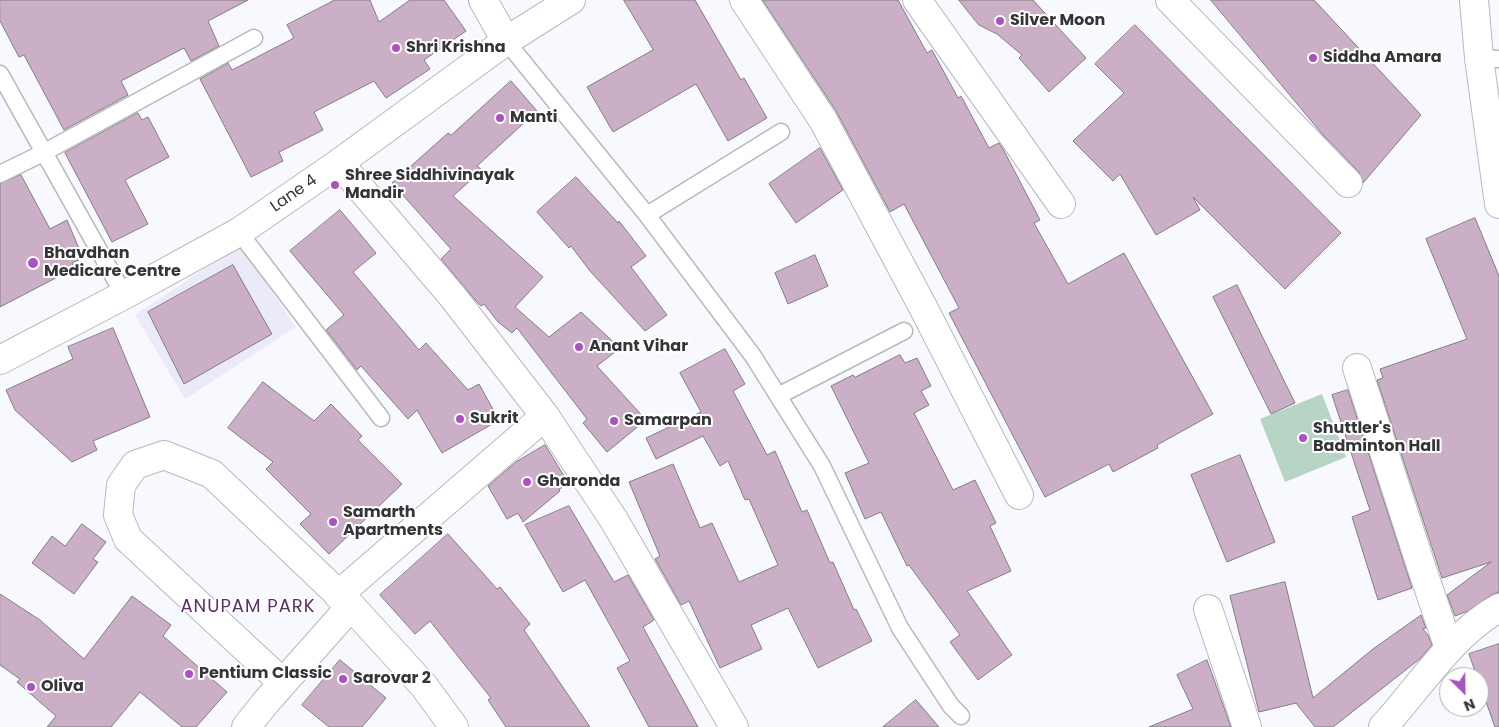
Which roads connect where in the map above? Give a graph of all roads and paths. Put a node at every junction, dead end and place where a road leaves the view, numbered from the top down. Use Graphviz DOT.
graph roads {
  1 [pos="483,0"];
  2 [pos="572,0"];
  3 [pos="744,0"];
  4 [pos="917,0"];
  5 [pos="1170,0"];
  6 [pos="1474,0"];
  7 [pos="254,38"];
  8 [pos="506,41"];
  9 [pos="1489,58"];
  10 [pos="0,74"];
  11 [pos="781,132"];
  12 [pos="43,153"];
  13 [pos="339,163"];
  14 [pos="0,174"];
  15 [pos="1348,183"];
  16 [pos="1061,204"];
  17 [pos="1499,204"];
  18 [pos="647,215"];
  19 [pos="239,232"];
  20 [pos="124,295"];
  21 [pos="904,331"];
  22 [pos="0,360"];
  23 [pos="1357,368"];
  24 [pos="778,396"];
  25 [pos="545,416"];
  26 [pos="381,418"];
  27 [pos="1019,495"];
  28 [pos="344,600"];
  29 [pos="1499,608"];
  30 [pos="1208,609"];
  31 [pos="1449,648"];
  32 [pos="283,683"];
  33 [pos="961,716"];
  34 [pos="246,727"];
  35 [pos="454,727"];
  36 [pos="734,727"];
  37 [pos="1246,727"];
  38 [pos="1383,727"];
  1 -- 8 [label="street"];
  2 -- 8 [label="street, Lane 4"];
  3 -- 27 [label="street"];
  4 -- 16 [label="street"];
  5 -- 15 [label="street"];
  6 -- 9 [label="street"];
  7 -- 12 [label="lane"];
  8 -- 13 [label="street, Lane 4"];
  8 -- 18 [label="lane"];
  9 -- 17 [label="street"];
  10 -- 12 [label="lane"];
  11 -- 18 [label="lane"];
  12 -- 14 [label="lane"];
  12 -- 20 [label="lane"];
  13 -- 19 [label="street, Lane 4"];
  13 -- 25 [label="street"];
  18 -- 24 [label="lane"];
  19 -- 20 [label="street, Lane 4"];
  19 -- 26 [label="lane"];
  20 -- 22 [label="street, Lane 4"];
  21 -- 24 [label="lane"];
  23 -- 31 [label="street"];
  24 -- 33 [label="lane"];
  25 -- 28 [label="street"];
  25 -- 36 [label="street"];
  28 -- 32 [label="street"];
  28 -- 32 [label="street"];
  28 -- 35 [label="street"];
  29 -- 31 [label="street"];
  30 -- 37 [label="street"];
  31 -- 38 [label="street"];
  32 -- 34 [label="street"];
}
